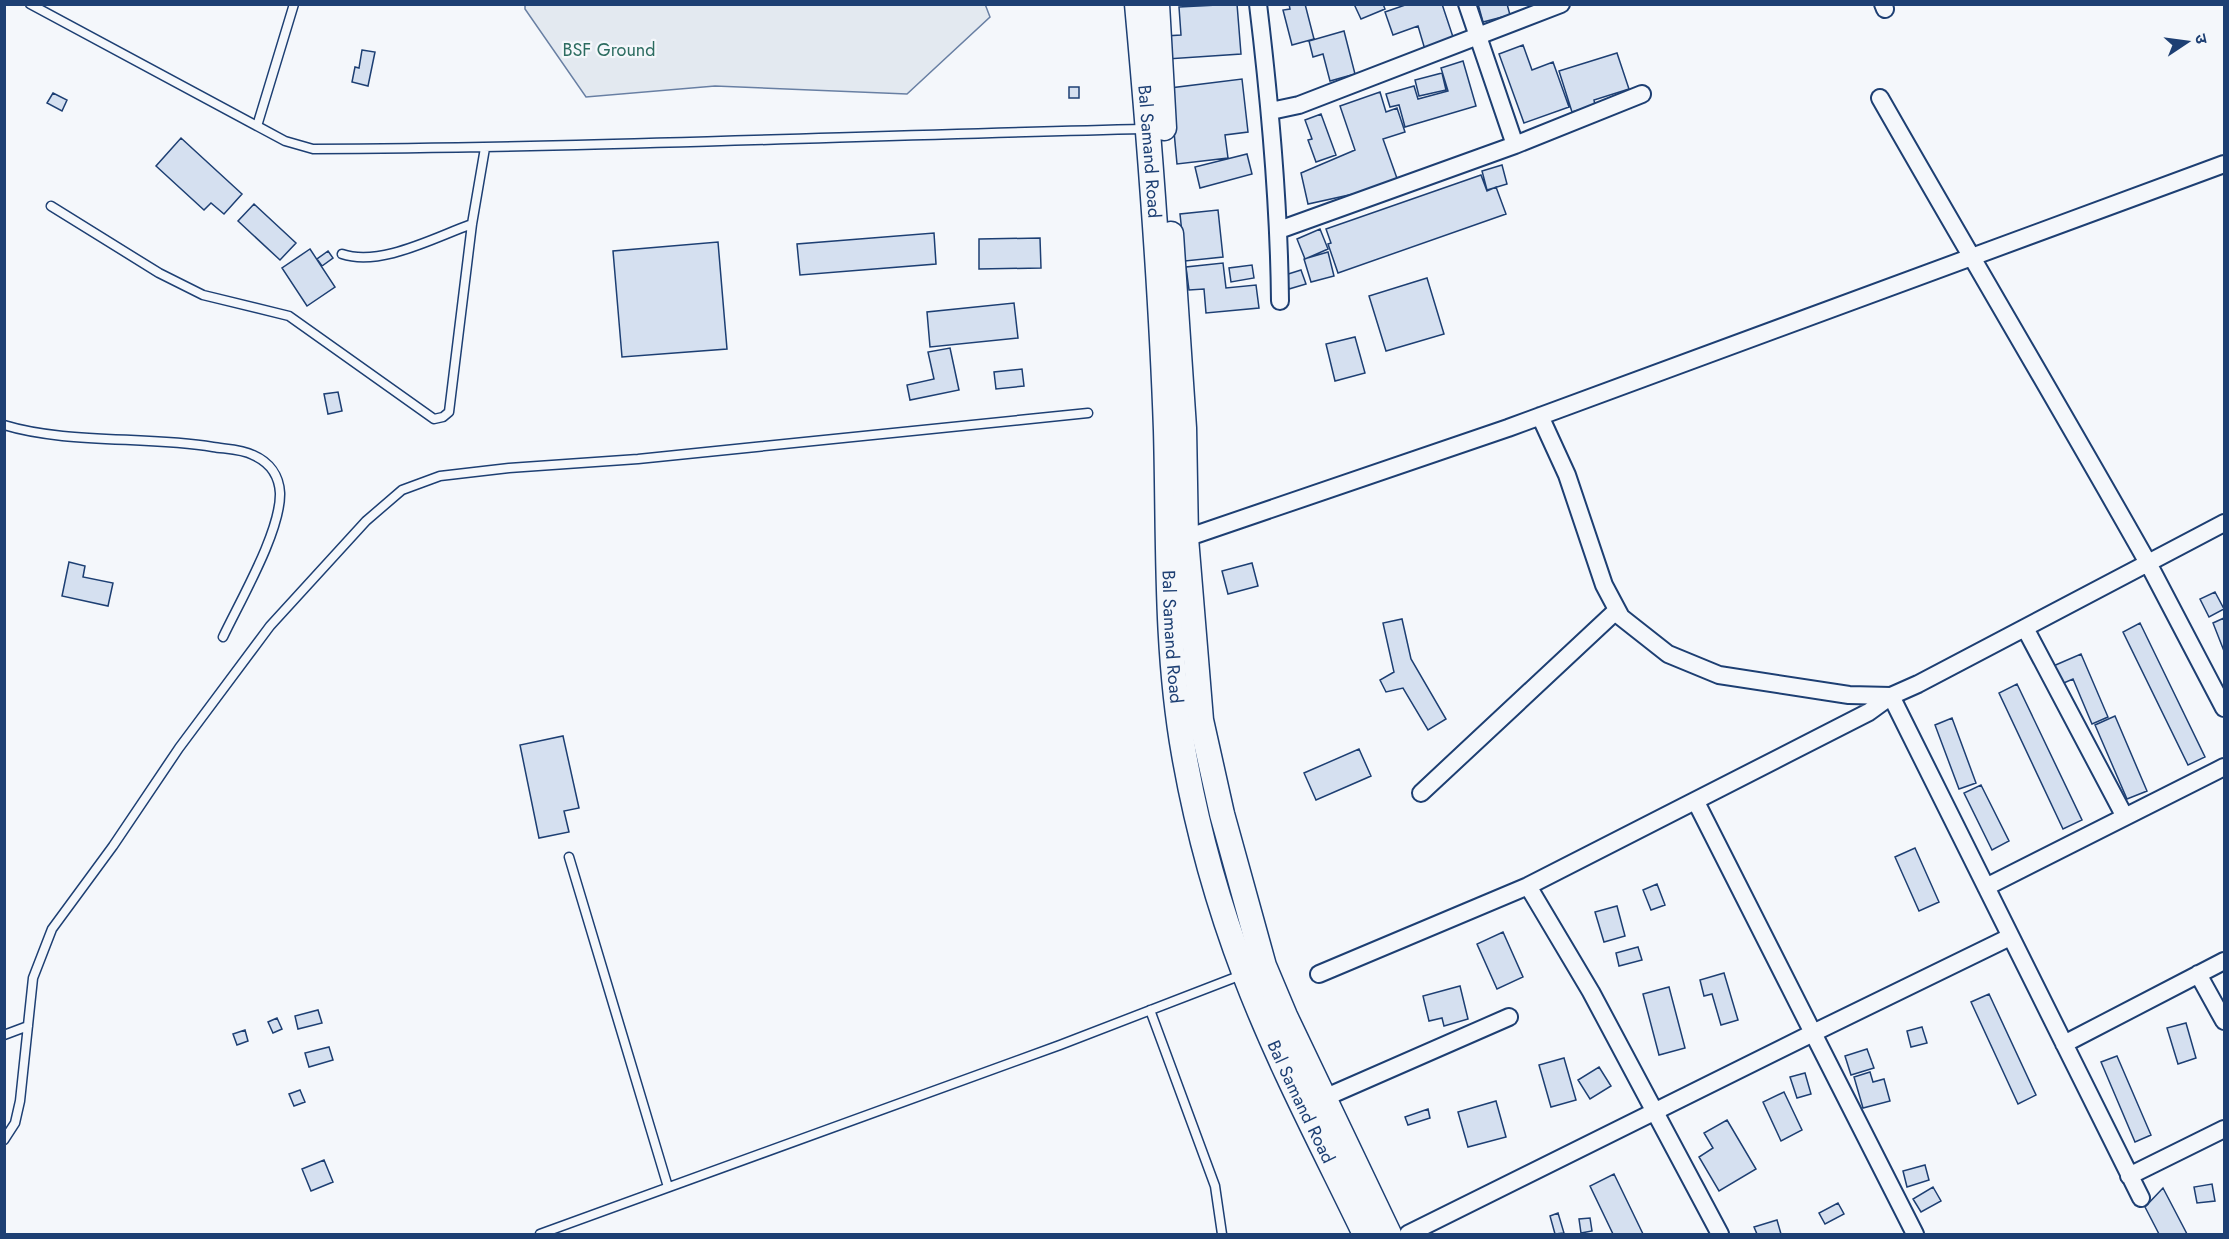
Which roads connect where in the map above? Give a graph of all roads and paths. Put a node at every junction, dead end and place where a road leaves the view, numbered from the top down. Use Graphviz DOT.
graph roads {
  1 [pos="30,4"];
  2 [pos="294,4"];
  3 [pos="1137,4"];
  4 [pos="1157,4"];
  5 [pos="1258,4"];
  6 [pos="1467,4"];
  7 [pos="1561,4"];
  8 [pos="1478,35"];
  9 [pos="1642,94"];
  10 [pos="1880,98"];
  11 [pos="1271,111"];
  12 [pos="256,126"];
  13 [pos="1156,128"];
  14 [pos="1515,145"];
  15 [pos="485,148"];
  16 [pos="2224,164"];
  17 [pos="51,206"];
  18 [pos="472,224"];
  19 [pos="1279,231"];
  20 [pos="342,254"];
  21 [pos="1972,259"];
  22 [pos="1280,301"];
  23 [pos="1088,413"];
  24 [pos="1540,416"];
  25 [pos="4,425"];
  26 [pos="2224,523"];
  27 [pos="1186,537"];
  28 [pos="2148,563"];
  29 [pos="1617,610"];
  30 [pos="2025,628"];
  31 [pos="223,637"];
  32 [pos="1891,696"];
  33 [pos="2224,708"];
  34 [pos="2224,767"];
  35 [pos="1421,793"];
  36 [pos="1696,802"];
  37 [pos="2125,817"];
  38 [pos="569,857"];
  39 [pos="1528,886"];
  40 [pos="1986,887"];
  41 [pos="2010,937"];
  42 [pos="2224,961"];
  43 [pos="1244,974"];
  44 [pos="1319,974"];
  45 [pos="2198,975"];
  46 [pos="1150,1010"];
  47 [pos="1509,1017"];
  48 [pos="2224,1022"];
  49 [pos="28,1026"];
  50 [pos="1813,1033"];
  51 [pos="4,1035"];
  52 [pos="2064,1044"];
  53 [pos="1324,1098"];
  54 [pos="1655,1111"];
  55 [pos="2224,1129"];
  56 [pos="4,1140"];
  57 [pos="2129,1176"];
  58 [pos="668,1187"];
  59 [pos="2141,1198"];
  60 [pos="540,1234"];
  61 [pos="1222,1234"];
  62 [pos="1365,1234"];
  63 [pos="1389,1234"];
  64 [pos="1408,1234"];
  65 [pos="1720,1234"];
  66 [pos="1915,1234"];
  1 -- 12 [label="lane"];
  2 -- 12 [label="lane"];
  3 -- 13 [label="main road, Bal Samand Road"];
  4 -- 13 [label="main road, Bal Samand Road"];
  5 -- 11 [label="street"];
  6 -- 8 [label="street"];
  7 -- 8 [label="street"];
  8 -- 11 [label="street"];
  8 -- 14 [label="street"];
  9 -- 14 [label="street"];
  10 -- 21 [label="street"];
  11 -- 19 [label="street"];
  12 -- 15 [label="lane"];
  13 -- 15 [label="lane"];
  13 -- 27 [label="main road, Bal Samand Road"];
  13 -- 43 [label="main road, Bal Samand Road"];
  14 -- 19 [label="street"];
  15 -- 18 [label="lane"];
  16 -- 21 [label="street"];
  17 -- 18 [label="lane"];
  18 -- 20 [label="lane"];
  19 -- 22 [label="street"];
  21 -- 24 [label="street"];
  21 -- 28 [label="street"];
  23 -- 49 [label="lane"];
  24 -- 27 [label="street"];
  24 -- 29 [label="street"];
  25 -- 31 [label="lane"];
  26 -- 28 [label="street"];
  27 -- 53 [label="main road, Bal Samand Road"];
  28 -- 30 [label="street"];
  28 -- 33 [label="street"];
  29 -- 32 [label="street"];
  29 -- 35 [label="street"];
  30 -- 32 [label="street"];
  30 -- 37 [label="street"];
  32 -- 36 [label="street"];
  32 -- 40 [label="street"];
  34 -- 37 [label="street"];
  36 -- 39 [label="street"];
  36 -- 50 [label="street"];
  37 -- 40 [label="street"];
  38 -- 58 [label="lane"];
  39 -- 44 [label="street"];
  39 -- 54 [label="street"];
  40 -- 41 [label="street"];
  41 -- 50 [label="street"];
  41 -- 52 [label="street"];
  42 -- 45 [label="street"];
  43 -- 46 [label="lane"];
  43 -- 62 [label="main road, Bal Samand Road"];
  45 -- 48 [label="street"];
  45 -- 52 [label="street"];
  46 -- 58 [label="lane"];
  46 -- 61 [label="lane"];
  47 -- 53 [label="street"];
  49 -- 51 [label="lane"];
  49 -- 56 [label="lane"];
  50 -- 54 [label="street"];
  50 -- 66 [label="street"];
  52 -- 57 [label="street"];
  53 -- 63 [label="main road, Bal Samand Road"];
  54 -- 64 [label="street"];
  54 -- 65 [label="street"];
  55 -- 57 [label="street"];
  57 -- 59 [label="street"];
  58 -- 60 [label="lane"];
}
